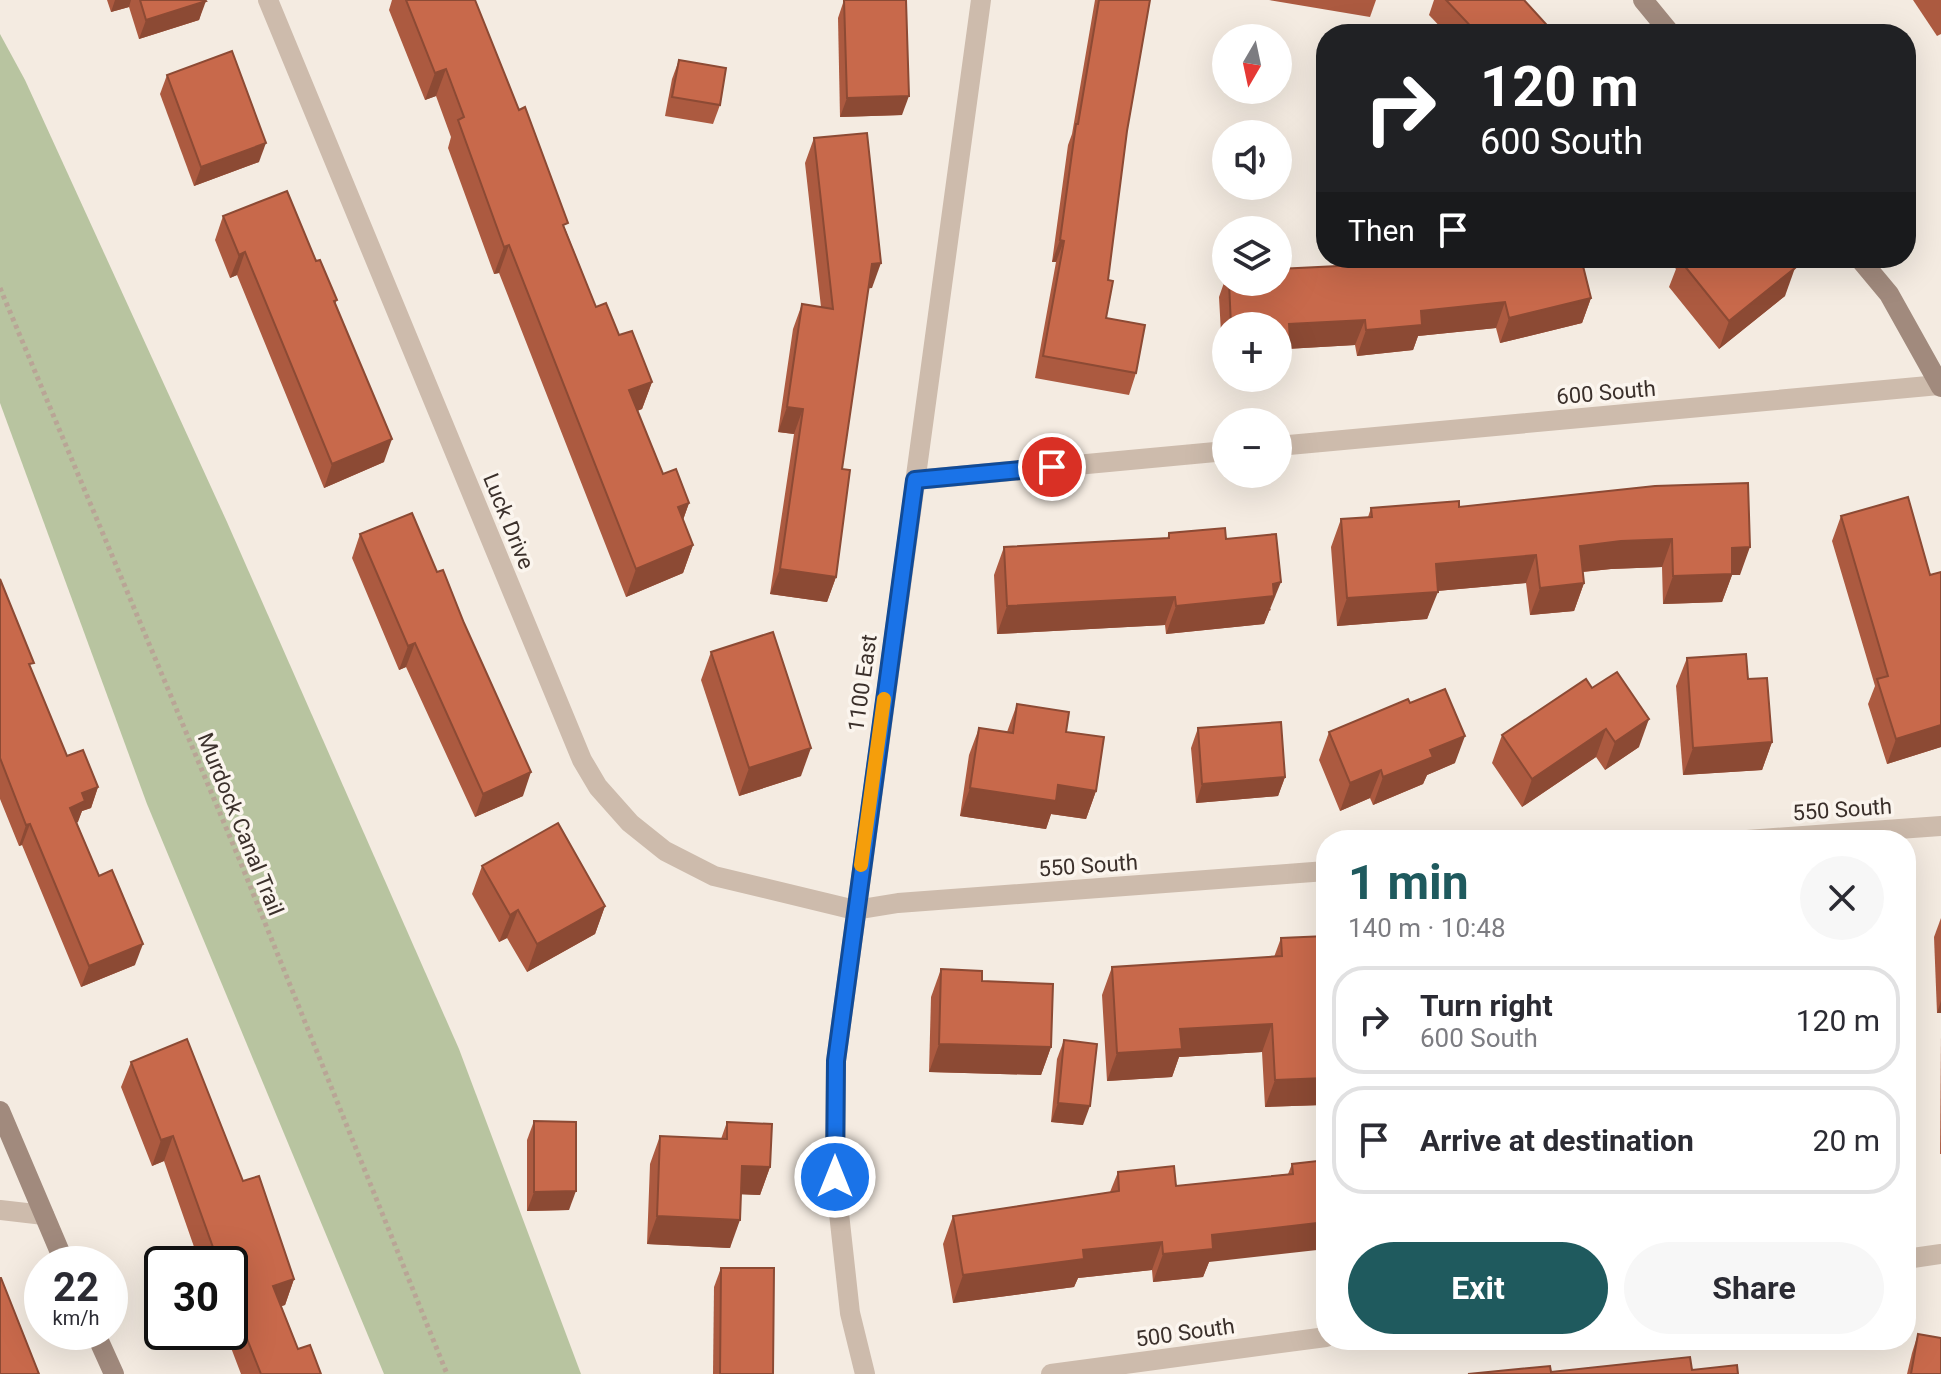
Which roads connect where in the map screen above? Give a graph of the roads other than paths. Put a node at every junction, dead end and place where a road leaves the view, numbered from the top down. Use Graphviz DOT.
graph roads {
  1 [pos="268,0"];
  2 [pos="981,0"];
  3 [pos="1643,0"];
  4 [pos="1663,24"];
  5 [pos="1867,268"];
  6 [pos="1940,386"];
  7 [pos="1292,445"];
  8 [pos="1212,452"];
  9 [pos="915,480"];
  10 [pos="1941,826"];
  11 [pos="1886,830"];
  12 [pos="1316,872"];
  13 [pos="855,910"];
  14 [pos="0,1111"];
  15 [pos="0,1210"];
  16 [pos="44,1215"];
  17 [pos="57,1246"];
  18 [pos="1941,1254"];
  19 [pos="1916,1258"];
  20 [pos="1316,1338"];
  21 [pos="103,1350"];
  22 [pos="114,1374"];
  23 [pos="865,1374"];
  24 [pos="1051,1374"];
  1 -- 13 [label="street, Luck Drive"];
  2 -- 9 [label="street, 1100 East"];
  3 -- 4 [label="street"];
  5 -- 6 [label="street"];
  6 -- 7 [label="street, 600 South"];
  8 -- 9 [label="street"];
  9 -- 13 [label="street, 1100 East"];
  10 -- 11 [label="street, 550 South"];
  12 -- 13 [label="street, 550 South"];
  13 -- 23 [label="street, 1100 East"];
  14 -- 16 [label="street"];
  15 -- 16 [label="street"];
  16 -- 17 [label="street"];
  18 -- 19 [label="street"];
  20 -- 24 [label="street, 500 South"];
  21 -- 22 [label="street"];
}
